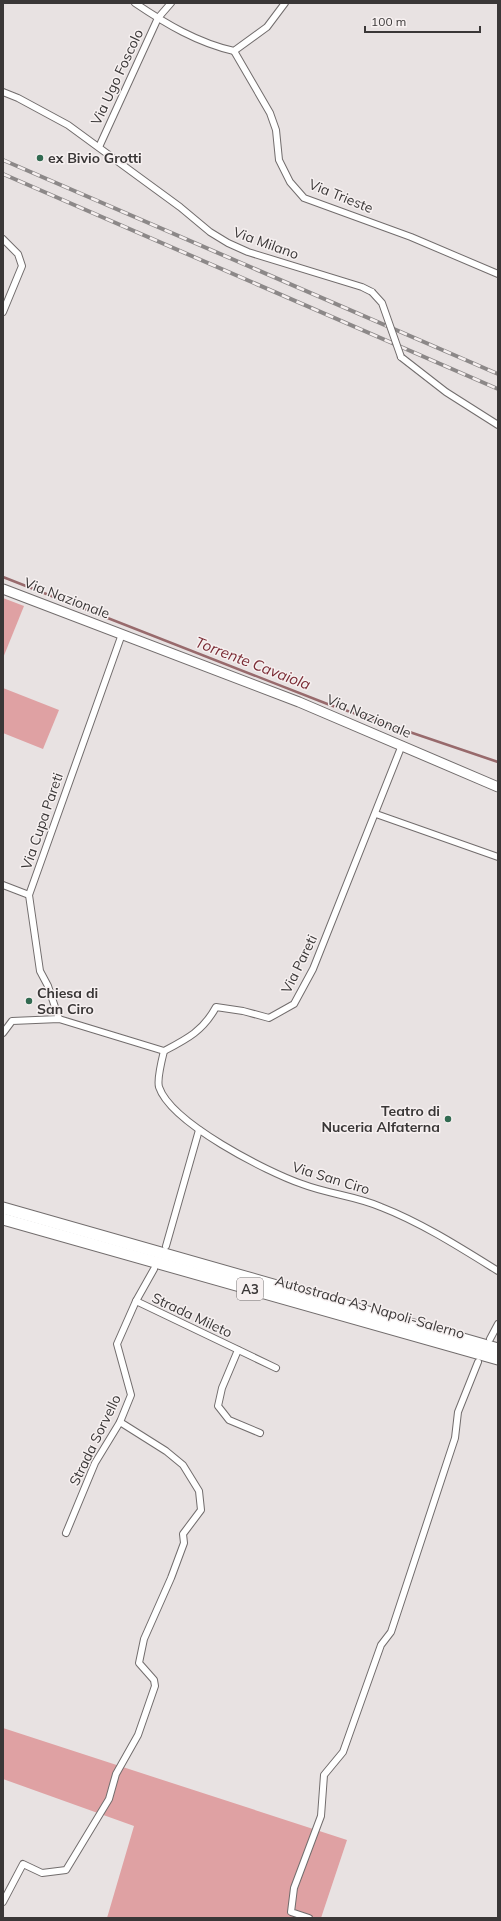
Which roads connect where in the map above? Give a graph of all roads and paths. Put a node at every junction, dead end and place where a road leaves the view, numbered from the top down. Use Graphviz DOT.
graph roads {
  1 [pos="135,3"];
  2 [pos="171,3"];
  3 [pos="285,3"];
  4 [pos="158,18"];
  5 [pos="234,51"];
  6 [pos="3,92"];
  7 [pos="99,146"];
  8 [pos="3,239"];
  9 [pos="498,274"];
  10 [pos="3,312"];
  11 [pos="498,425"];
  12 [pos="3,589"];
  13 [pos="122,634"];
  14 [pos="402,745"];
  15 [pos="498,787"];
  16 [pos="376,814"];
  17 [pos="498,857"];
  18 [pos="3,885"];
  19 [pos="29,895"];
  20 [pos="60,1019"];
  21 [pos="3,1032"];
  22 [pos="164,1051"];
  23 [pos="199,1130"];
  24 [pos="3,1208"];
  25 [pos="3,1219"];
  26 [pos="166,1246"];
  27 [pos="154,1269"];
  28 [pos="498,1271"];
  29 [pos="136,1301"];
  30 [pos="498,1324"];
  31 [pos="490,1339"];
  32 [pos="498,1349"];
  33 [pos="238,1350"];
  34 [pos="498,1359"];
  35 [pos="478,1362"];
  36 [pos="276,1368"];
  37 [pos="120,1422"];
  38 [pos="260,1433"];
  39 [pos="66,1533"];
  40 [pos="3,1902"];
  41 [pos="309,1918"];
  1 -- 4 [label="street"];
  2 -- 4 [label="street, Via Ugo Foscolo"];
  3 -- 5 [label="street"];
  4 -- 5 [label="street"];
  4 -- 7 [label="street, Via Ugo Foscolo"];
  5 -- 9 [label="street, Via Trieste"];
  6 -- 7 [label="street, Via Milano"];
  7 -- 11 [label="street, Via Milano, bridge"];
  8 -- 10 [label="street"];
  12 -- 13 [label="main road, Via Nazionale"];
  13 -- 14 [label="main road, Via Nazionale"];
  13 -- 19 [label="street, Via Cupa Pareti"];
  14 -- 15 [label="main road, Via Nazionale"];
  14 -- 16 [label="street, Via Pareti"];
  16 -- 17 [label="street"];
  16 -- 22 [label="street, Via Pareti"];
  18 -- 19 [label="street"];
  19 -- 20 [label="street, Via Cupa Pareti"];
  20 -- 21 [label="street"];
  20 -- 22 [label="street"];
  22 -- 23 [label="street, Via San Ciro"];
  23 -- 26 [label="street"];
  23 -- 28 [label="street, Via San Ciro"];
  24 -- 32 [label="highway, Autostrada A3 Napoli-Salerno / A3"];
  25 -- 34 [label="highway, Autostrada A3 Napoli-Salerno / A3"];
  27 -- 29 [label="street, Strada Sorvello"];
  29 -- 33 [label="street, Strada Mileto"];
  29 -- 37 [label="street, Strada Sorvello"];
  30 -- 31 [label="street"];
  33 -- 36 [label="street, Strada Mileto"];
  33 -- 38 [label="street, Strada Mileto"];
  35 -- 41 [label="street"];
  37 -- 39 [label="street, Strada Sorvello"];
  37 -- 40 [label="street"];
}
